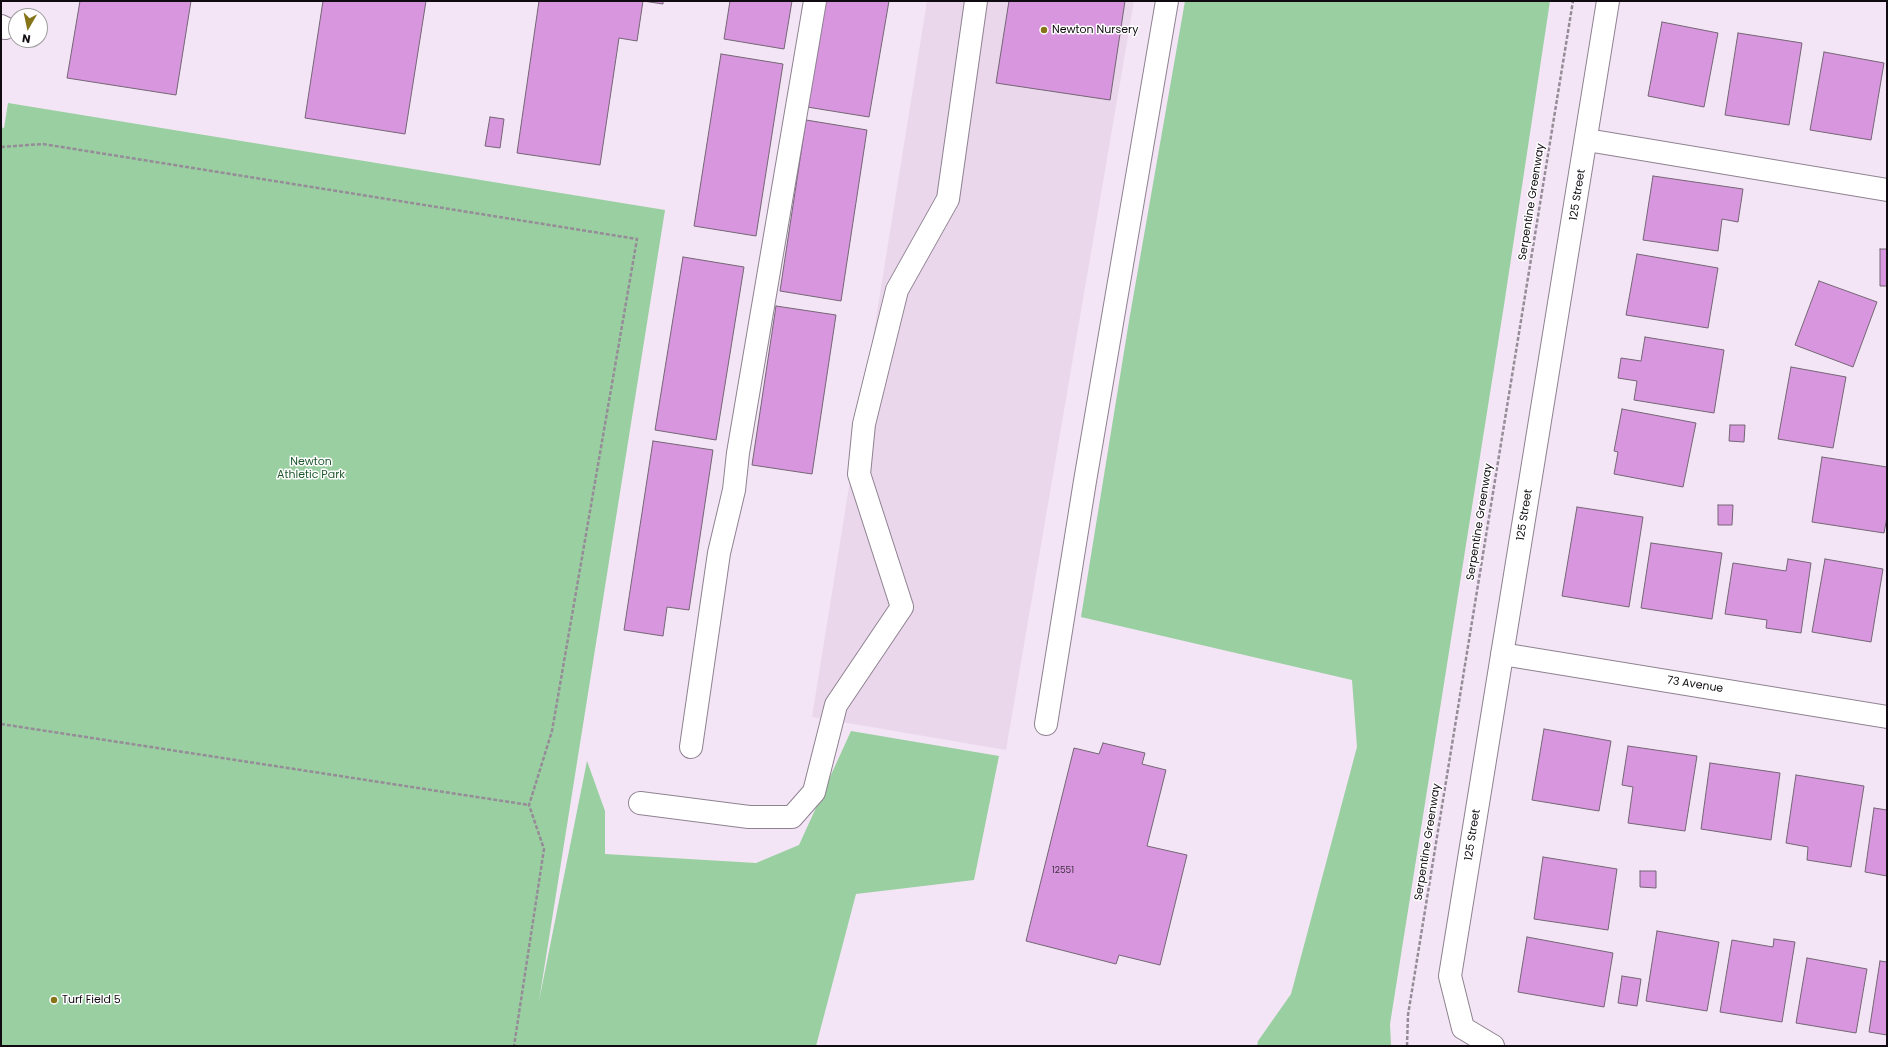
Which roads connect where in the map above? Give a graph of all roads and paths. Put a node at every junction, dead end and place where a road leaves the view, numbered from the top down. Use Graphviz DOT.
graph roads {
  1 [pos="815,1"];
  2 [pos="976,1"];
  3 [pos="1167,1"];
  4 [pos="1573,1"];
  5 [pos="1608,1"];
  6 [pos="1587,140"];
  7 [pos="1,147"];
  8 [pos="1887,190"];
  9 [pos="1502,654"];
  10 [pos="1887,717"];
  11 [pos="1,724"];
  12 [pos="1046,724"];
  13 [pos="692,747"];
  14 [pos="640,802"];
  15 [pos="529,805"];
  16 [pos="514,1046"];
  17 [pos="1407,1046"];
  18 [pos="1493,1046"];
  1 -- 13 [label="street"];
  2 -- 14 [label="street"];
  3 -- 12 [label="street"];
  4 -- 17 [label="path, Serpentine Greenway"];
  5 -- 6 [label="street, 125 Street"];
  6 -- 8 [label="street"];
  6 -- 9 [label="street, 125 Street"];
  7 -- 15 [label="path"];
  9 -- 10 [label="street, 73 Avenue"];
  9 -- 18 [label="street, 125 Street"];
  11 -- 15 [label="path"];
  15 -- 16 [label="path"];
}
